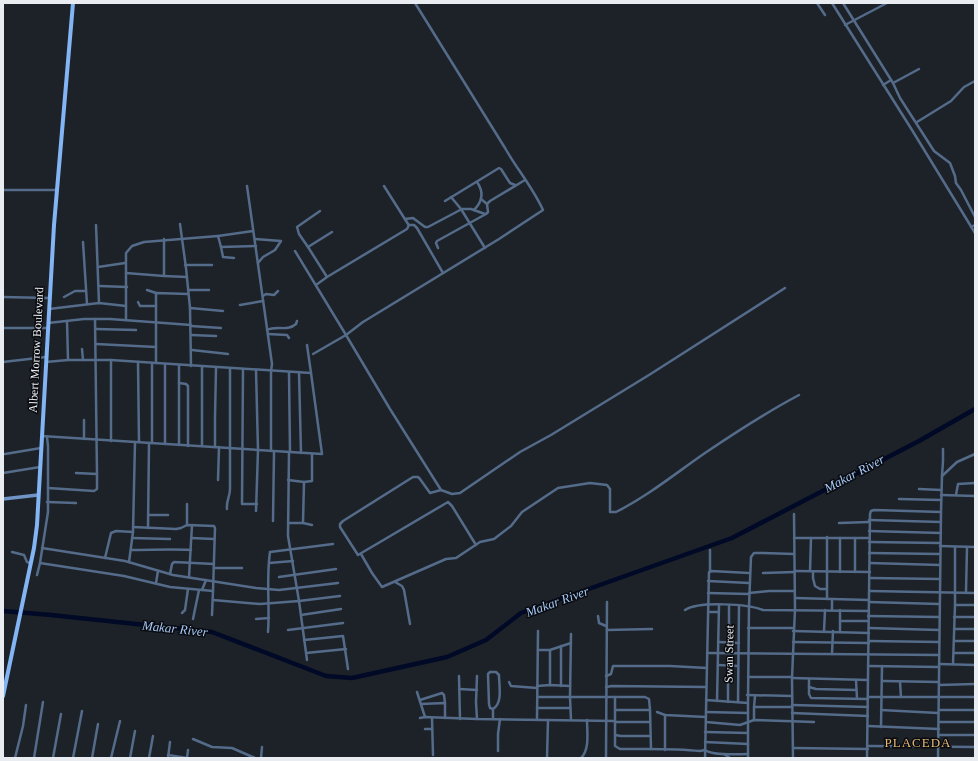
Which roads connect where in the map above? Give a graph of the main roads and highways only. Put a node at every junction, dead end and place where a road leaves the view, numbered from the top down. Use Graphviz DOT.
graph roads {
  1 [pos="73,3"];
  2 [pos="3,691"];
  3 [pos="3,696"];
  1 -- 2 [label="main road, Albert Morrow Boulevard"];
  2 -- 3 [label="main road, Albert Morrow Boulevard"];
}
